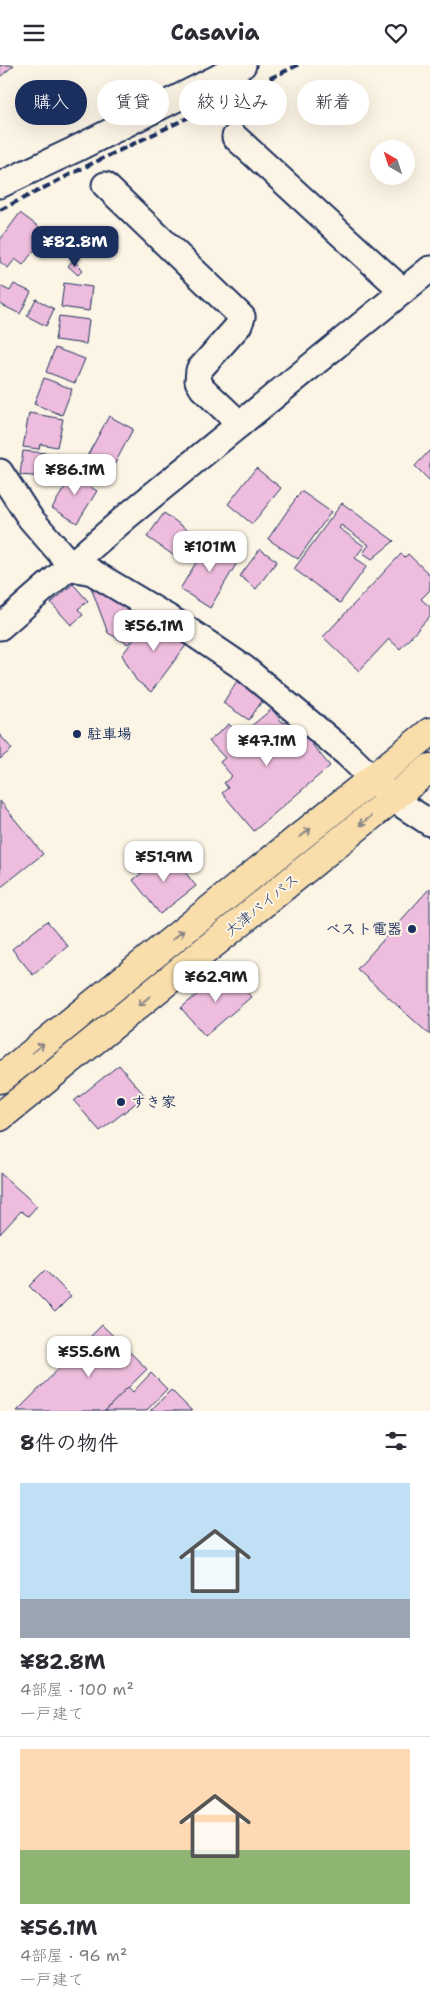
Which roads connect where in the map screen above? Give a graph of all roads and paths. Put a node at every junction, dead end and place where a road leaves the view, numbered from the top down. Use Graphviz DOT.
graph roads {
  1 [pos="243,65"];
  2 [pos="235,137"];
  3 [pos="0,185"];
  4 [pos="105,185"];
  5 [pos="430,269"];
  6 [pos="403,291"];
  7 [pos="240,424"];
  8 [pos="0,472"];
  9 [pos="68,567"];
  10 [pos="0,627"];
  11 [pos="430,732"];
  12 [pos="430,768"];
  13 [pos="372,779"];
  14 [pos="393,799"];
  15 [pos="430,823"];
  16 [pos="0,1079"];
  17 [pos="0,1117"];
  1 -- 3 [label="street"];
  2 -- 6 [label="street"];
  4 -- 7 [label="street"];
  5 -- 6 [label="street"];
  6 -- 7 [label="street"];
  7 -- 9 [label="street"];
  8 -- 9 [label="street"];
  9 -- 10 [label="street"];
  9 -- 13 [label="street"];
  11 -- 13 [label="highway, 大津バイパス"];
  12 -- 14 [label="highway, 大津バイパス"];
  13 -- 14 [label="street"];
  16 -- 13 [label="highway, 大津バイパス, one-way"];
  14 -- 15 [label="street"];
  14 -- 17 [label="highway, 大津バイパス, one-way"];
}
